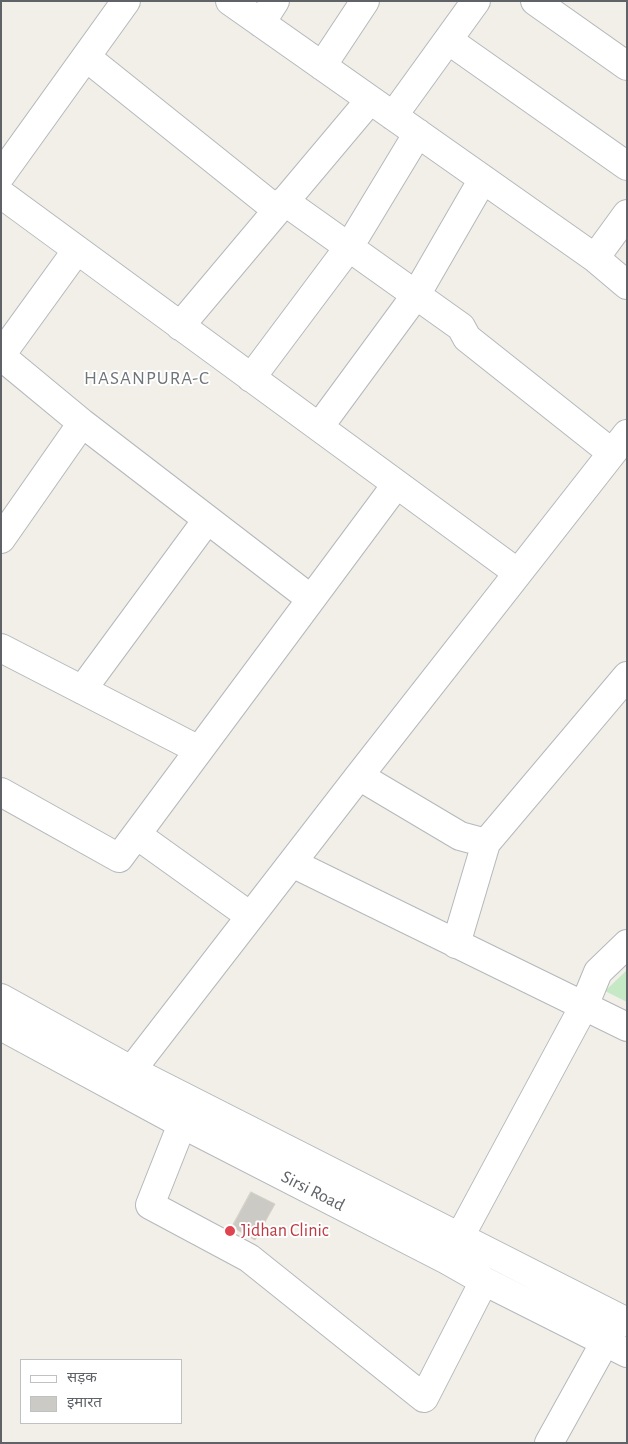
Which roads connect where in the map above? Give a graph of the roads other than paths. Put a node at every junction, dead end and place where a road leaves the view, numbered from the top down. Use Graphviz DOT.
graph roads {
  1 [pos="126,1"];
  2 [pos="230,1"];
  3 [pos="365,1"];
  4 [pos="476,1"];
  5 [pos="536,1"];
  6 [pos="268,12"];
  7 [pos="448,40"];
  8 [pos="86,57"];
  9 [pos="322,66"];
  10 [pos="627,66"];
  11 [pos="370,100"];
  12 [pos="393,116"];
  13 [pos="418,133"];
  14 [pos="627,166"];
  15 [pos="1,175"];
  16 [pos="483,179"];
  17 [pos="1,194"];
  18 [pos="280,205"];
  19 [pos="627,214"];
  20 [pos="349,247"];
  21 [pos="77,250"];
  22 [pos="595,258"];
  23 [pos="627,285"];
  24 [pos="416,295"];
  25 [pos="180,326"];
  26 [pos="1,355"];
  27 [pos="251,378"];
  28 [pos="82,423"];
  29 [pos="319,428"];
  30 [pos="619,443"];
  31 [pos="396,485"];
  32 [pos="207,520"];
  33 [pos="1,539"];
  34 [pos="518,573"];
  35 [pos="311,599"];
  36 [pos="1,648"];
  37 [pos="627,676"];
  38 [pos="82,690"];
  39 [pos="200,750"];
  40 [pos="359,776"];
  41 [pos="1,792"];
  42 [pos="137,835"];
  43 [pos="486,843"];
  44 [pos="292,863"];
  45 [pos="250,916"];
  46 [pos="456,944"];
  47 [pos="627,944"];
  48 [pos="1,998"];
  49 [pos="584,1006"];
  50 [pos="1,1026"];
  51 [pos="627,1027"];
  52 [pos="124,1080"];
  53 [pos="182,1124"];
  54 [pos="453,1249"];
  55 [pos="484,1281"];
  56 [pos="627,1322"];
  57 [pos="616,1348"];
  58 [pos="549,1443"];
  1 -- 8 [label="street"];
  2 -- 6 [label="street"];
  3 -- 9 [label="street"];
  4 -- 7 [label="street"];
  5 -- 10 [label="street"];
  6 -- 9 [label="street"];
  7 -- 12 [label="street"];
  7 -- 14 [label="street"];
  8 -- 15 [label="street"];
  8 -- 18 [label="street"];
  9 -- 11 [label="street"];
  11 -- 12 [label="street"];
  11 -- 18 [label="street"];
  12 -- 13 [label="street"];
  13 -- 16 [label="street"];
  13 -- 20 [label="street"];
  16 -- 22 [label="street"];
  16 -- 24 [label="street"];
  17 -- 21 [label="street"];
  18 -- 20 [label="street"];
  18 -- 25 [label="street"];
  19 -- 22 [label="street"];
  20 -- 24 [label="street"];
  20 -- 27 [label="street"];
  21 -- 25 [label="street"];
  21 -- 26 [label="street"];
  22 -- 23 [label="street"];
  24 -- 29 [label="street"];
  24 -- 30 [label="street"];
  25 -- 27 [label="street"];
  26 -- 28 [label="street"];
  27 -- 29 [label="street"];
  28 -- 32 [label="street"];
  28 -- 33 [label="street"];
  29 -- 31 [label="street"];
  30 -- 34 [label="street"];
  31 -- 34 [label="street"];
  31 -- 35 [label="street"];
  32 -- 35 [label="street"];
  32 -- 38 [label="street"];
  34 -- 40 [label="street"];
  35 -- 39 [label="street"];
  36 -- 38 [label="street"];
  37 -- 43 [label="street"];
  38 -- 39 [label="street"];
  39 -- 42 [label="street"];
  40 -- 43 [label="street"];
  40 -- 44 [label="street"];
  41 -- 42 [label="street"];
  42 -- 45 [label="street"];
  43 -- 46 [label="street"];
  44 -- 45 [label="street"];
  44 -- 46 [label="street"];
  45 -- 52 [label="street"];
  46 -- 49 [label="street"];
  47 -- 49 [label="street"];
  48 -- 52 [label="street, Sirsi Road"];
  49 -- 51 [label="street"];
  49 -- 54 [label="street"];
  50 -- 52 [label="street, Sirsi Road"];
  52 -- 53 [label="street, Sirsi Road"];
  52 -- 54 [label="street, Sirsi Road"];
  53 -- 54 [label="street, Sirsi Road"];
  53 -- 55 [label="street"];
  54 -- 55 [label="street, Sirsi Road"];
  54 -- 56 [label="street, Sirsi Road"];
  55 -- 57 [label="street, Sirsi Road"];
  57 -- 58 [label="street"];
}
